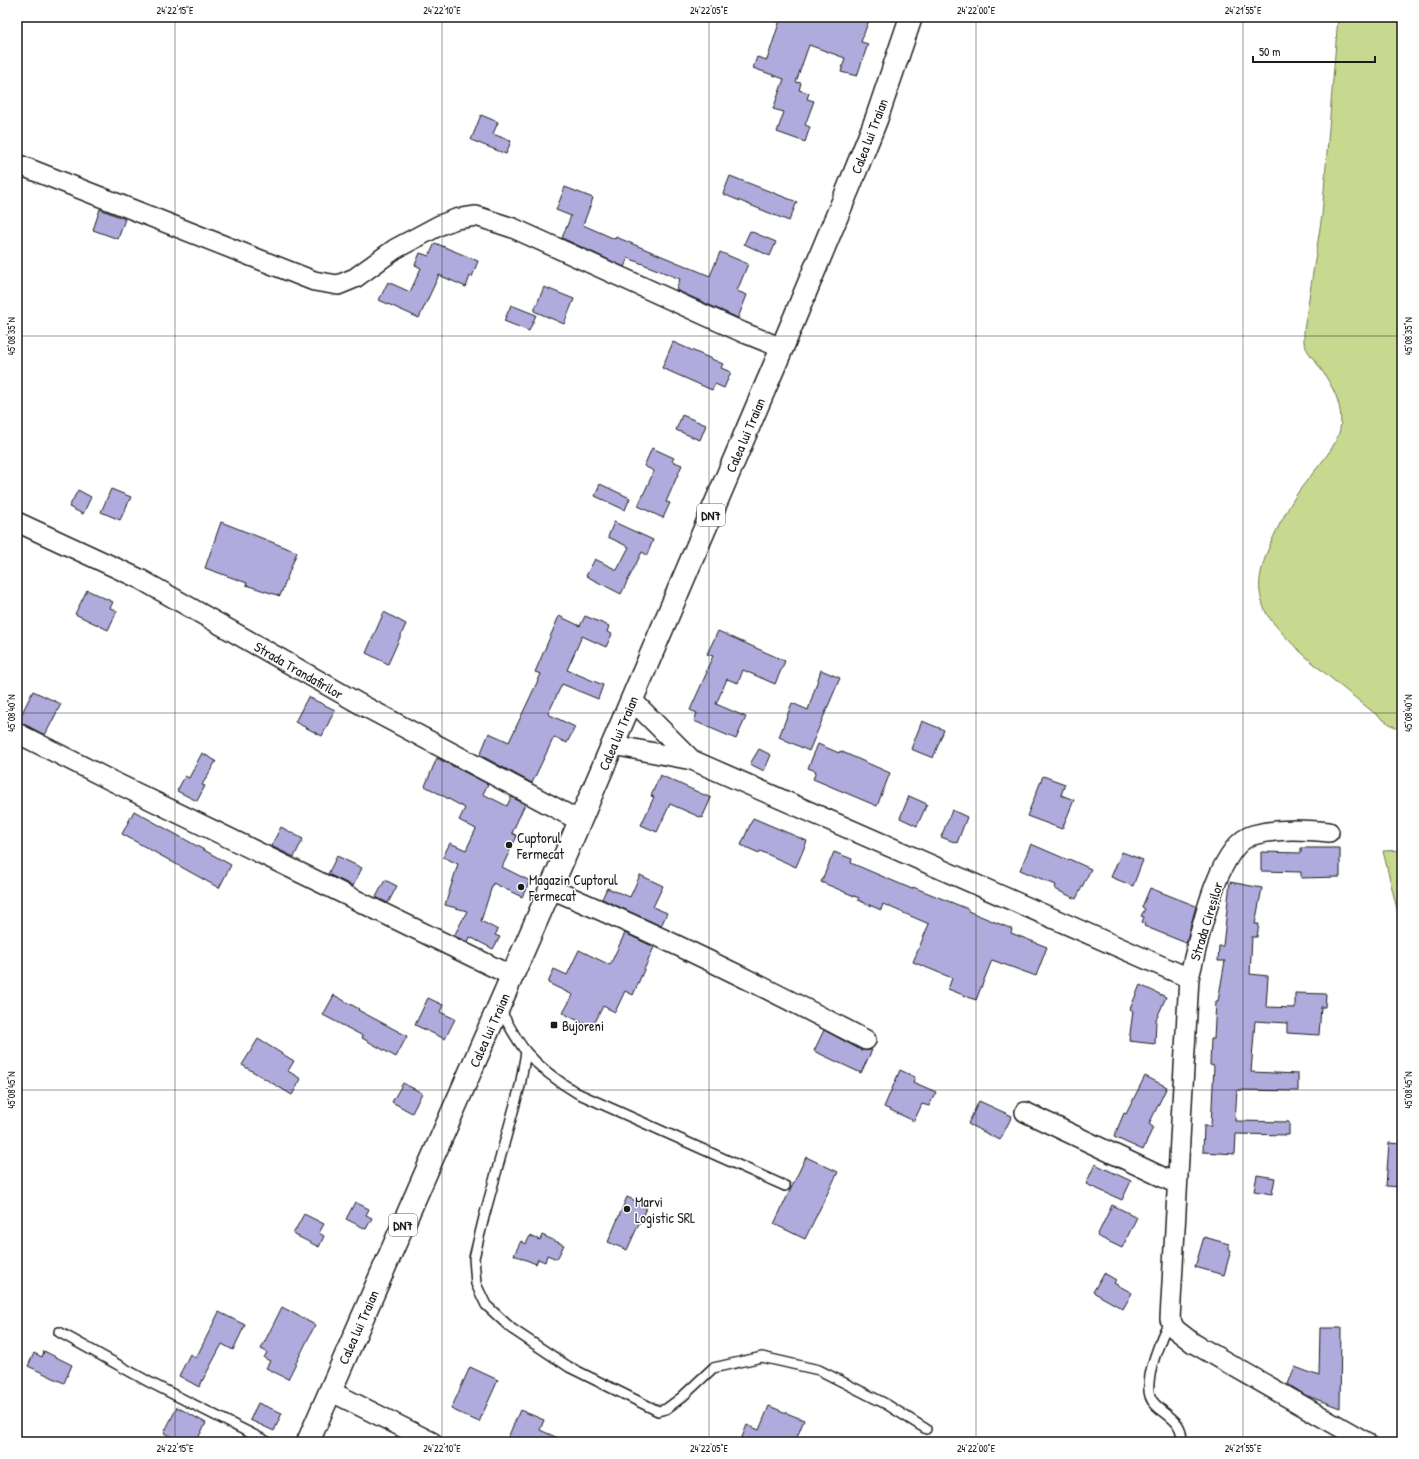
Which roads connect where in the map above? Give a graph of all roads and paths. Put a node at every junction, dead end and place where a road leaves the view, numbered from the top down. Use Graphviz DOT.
graph roads {
  1 [pos="911,17"];
  2 [pos="17,164"];
  3 [pos="782,348"];
  4 [pos="17,522"];
  5 [pos="632,700"];
  6 [pos="17,733"];
  7 [pos="613,745"];
  8 [pos="692,760"];
  9 [pos="580,821"];
  10 [pos="1329,832"];
  11 [pos="551,889"];
  12 [pos="512,976"];
  13 [pos="1189,978"];
  14 [pos="498,1008"];
  15 [pos="866,1040"];
  16 [pos="526,1052"];
  17 [pos="1025,1112"];
  18 [pos="1177,1184"];
  19 [pos="785,1186"];
  20 [pos="1170,1319"];
  21 [pos="60,1332"];
  22 [pos="330,1391"];
  23 [pos="926,1429"];
  24 [pos="268,1442"];
  25 [pos="308,1442"];
  26 [pos="432,1442"];
  27 [pos="1181,1442"];
  28 [pos="1366,1442"];
  1 -- 3 [label="highway, Calea lui Traian / DN7"];
  2 -- 3 [label="street"];
  3 -- 5 [label="highway, Calea lui Traian / DN7"];
  4 -- 9 [label="street, Strada Trandafirilor"];
  5 -- 7 [label="highway, Calea lui Traian / DN7"];
  5 -- 8 [label="street"];
  6 -- 12 [label="street"];
  7 -- 8 [label="street"];
  7 -- 9 [label="highway, Calea lui Traian / DN7"];
  8 -- 13 [label="street"];
  9 -- 11 [label="highway, Calea lui Traian / DN7"];
  10 -- 13 [label="street, Strada Cireșilor"];
  11 -- 12 [label="highway, Calea lui Traian / DN7"];
  11 -- 15 [label="street"];
  12 -- 14 [label="highway, Calea lui Traian / DN7"];
  13 -- 18 [label="street, Strada Cireșilor"];
  14 -- 16 [label="lane"];
  14 -- 22 [label="highway, Calea lui Traian / DN7"];
  16 -- 19 [label="lane"];
  16 -- 23 [label="lane"];
  17 -- 18 [label="street"];
  18 -- 20 [label="street, Strada Cireșilor"];
  20 -- 27 [label="lane"];
  20 -- 28 [label="street"];
  21 -- 24 [label="lane"];
  22 -- 25 [label="highway, Calea lui Traian / DN7"];
  22 -- 26 [label="street"];
}
